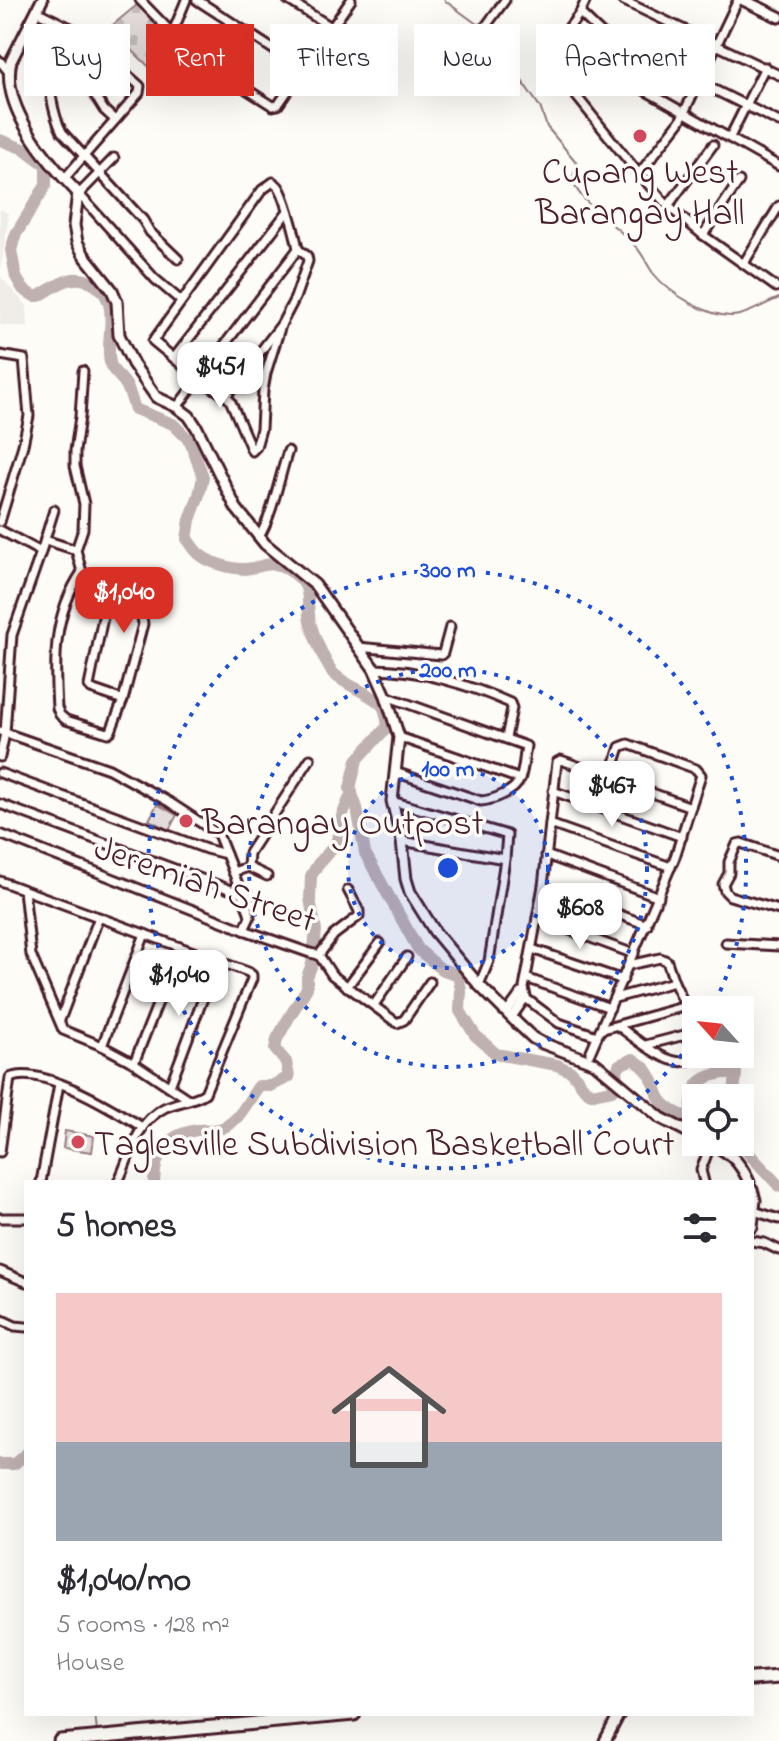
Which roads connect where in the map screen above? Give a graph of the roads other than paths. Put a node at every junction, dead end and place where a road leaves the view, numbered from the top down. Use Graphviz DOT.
graph roads {
  1 [pos="42,0"];
  2 [pos="140,0"];
  3 [pos="186,0"];
  4 [pos="197,0"];
  5 [pos="288,0"];
  6 [pos="351,0"];
  7 [pos="505,0"];
  8 [pos="586,0"];
  9 [pos="622,0"];
  10 [pos="741,0"];
  11 [pos="36,11"];
  12 [pos="580,13"];
  13 [pos="779,17"];
  14 [pos="63,24"];
  15 [pos="163,24"];
  16 [pos="176,24"];
  17 [pos="326,24"];
  18 [pos="333,24"];
  19 [pos="487,24"];
  20 [pos="592,24"];
  21 [pos="718,45"];
  22 [pos="270,47"];
  23 [pos="715,51"];
  24 [pos="0,61"];
  25 [pos="765,67"];
  26 [pos="8,71"];
  27 [pos="779,75"];
  28 [pos="130,77"];
  29 [pos="715,89"];
  30 [pos="254,94"];
  31 [pos="52,96"];
  32 [pos="95,96"];
  33 [pos="284,96"];
  34 [pos="656,96"];
  35 [pos="693,96"];
  36 [pos="746,104"];
  37 [pos="685,112"];
  38 [pos="115,120"];
  39 [pos="779,122"];
  40 [pos="730,137"];
  41 [pos="713,145"];
  42 [pos="84,156"];
  43 [pos="114,158"];
  44 [pos="779,166"];
  45 [pos="100,173"];
  46 [pos="639,174"];
  47 [pos="64,179"];
  48 [pos="739,181"];
  49 [pos="78,194"];
  50 [pos="668,206"];
  51 [pos="779,206"];
  52 [pos="288,211"];
  53 [pos="703,235"];
  54 [pos="298,249"];
  55 [pos="178,259"];
  56 [pos="744,263"];
  57 [pos="776,287"];
  58 [pos="181,301"];
  59 [pos="281,325"];
  60 [pos="0,355"];
  61 [pos="174,358"];
  62 [pos="83,371"];
  63 [pos="198,378"];
  64 [pos="226,396"];
  65 [pos="177,407"];
  66 [pos="288,451"];
  67 [pos="54,510"];
  68 [pos="0,522"];
  69 [pos="0,530"];
  70 [pos="259,537"];
  71 [pos="45,540"];
  72 [pos="76,550"];
  73 [pos="41,552"];
  74 [pos="82,572"];
  75 [pos="108,593"];
  76 [pos="450,627"];
  77 [pos="358,647"];
  78 [pos="374,669"];
  79 [pos="386,696"];
  80 [pos="123,700"];
  81 [pos="2,732"];
  82 [pos="399,737"];
  83 [pos="506,738"];
  84 [pos="0,757"];
  85 [pos="310,759"];
  86 [pos="395,772"];
  87 [pos="0,773"];
  88 [pos="610,778"];
  89 [pos="520,779"];
  90 [pos="553,791"];
  91 [pos="392,801"];
  92 [pos="0,804"];
  93 [pos="691,807"];
  94 [pos="550,824"];
  95 [pos="0,834"];
  96 [pos="682,837"];
  97 [pos="402,841"];
  98 [pos="226,854"];
  99 [pos="546,855"];
  100 [pos="779,856"];
  101 [pos="505,859"];
  102 [pos="248,867"];
  103 [pos="671,867"];
  104 [pos="233,872"];
  105 [pos="267,876"];
  106 [pos="0,881"];
  107 [pos="543,886"];
  108 [pos="24,890"];
  109 [pos="348,890"];
  110 [pos="242,894"];
  111 [pos="659,897"];
  112 [pos="779,910"];
  113 [pos="99,917"];
  114 [pos="537,918"];
  115 [pos="647,925"];
  116 [pos="244,930"];
  117 [pos="145,934"];
  118 [pos="380,943"];
  119 [pos="726,943"];
  120 [pos="779,946"];
  121 [pos="180,947"];
  122 [pos="532,949"];
  123 [pos="314,954"];
  124 [pos="634,954"];
  125 [pos="407,957"];
  126 [pos="217,961"];
  127 [pos="629,965"];
  128 [pos="526,978"];
  129 [pos="623,980"];
  130 [pos="430,982"];
  131 [pos="674,982"];
  132 [pos="479,985"];
  133 [pos="347,987"];
  134 [pos="523,993"];
  135 [pos="615,998"];
  136 [pos="682,998"];
  137 [pos="374,1005"];
  138 [pos="682,1007"];
  139 [pos="610,1008"];
  140 [pos="509,1015"];
  141 [pos="60,1021"];
  142 [pos="618,1026"];
  143 [pos="598,1033"];
  144 [pos="682,1034"];
  145 [pos="646,1045"];
  146 [pos="102,1046"];
  147 [pos="590,1053"];
  148 [pos="682,1062"];
  149 [pos="134,1063"];
  150 [pos="59,1084"];
  151 [pos="170,1086"];
  152 [pos="188,1099"];
  153 [pos="142,1127"];
  154 [pos="682,1129"];
  155 [pos="0,1152"];
  156 [pos="706,1156"];
  157 [pos="731,1156"];
  158 [pos="41,1180"];
  159 [pos="119,1180"];
  160 [pos="704,1180"];
  161 [pos="748,1180"];
  162 [pos="754,1197"];
  163 [pos="754,1211"];
  164 [pos="0,1218"];
  165 [pos="24,1218"];
  166 [pos="779,1219"];
  167 [pos="754,1241"];
  168 [pos="779,1250"];
  169 [pos="0,1271"];
  170 [pos="24,1281"];
  171 [pos="0,1319"];
  172 [pos="24,1327"];
  173 [pos="779,1677"];
  174 [pos="754,1679"];
  175 [pos="332,1716"];
  176 [pos="618,1716"];
  177 [pos="70,1740"];
  178 [pos="60,1741"];
  179 [pos="605,1741"];
  1 -- 11 [label="street"];
  2 -- 15 [label="street"];
  3 -- 16 [label="street"];
  4 -- 22 [label="street"];
  5 -- 17 [label="street"];
  6 -- 18 [label="street"];
  7 -- 19 [label="street"];
  8 -- 12 [label="street"];
  9 -- 21 [label="street"];
  10 -- 13 [label="street"];
  10 -- 21 [label="street"];
  11 -- 14 [label="street"];
  11 -- 26 [label="street"];
  12 -- 20 [label="street"];
  12 -- 46 [label="street"];
  21 -- 23 [label="street"];
  21 -- 25 [label="street"];
  24 -- 26 [label="street"];
  25 -- 27 [label="street"];
  25 -- 36 [label="street"];
  26 -- 47 [label="street"];
  28 -- 38 [label="street"];
  29 -- 36 [label="street"];
  30 -- 33 [label="street"];
  31 -- 42 [label="street"];
  32 -- 38 [label="street"];
  34 -- 37 [label="street"];
  35 -- 37 [label="street"];
  36 -- 39 [label="street"];
  36 -- 40 [label="street"];
  37 -- 40 [label="street"];
  37 -- 46 [label="street"];
  38 -- 42 [label="street"];
  40 -- 44 [label="street"];
  41 -- 50 [label="street"];
  42 -- 45 [label="street"];
  42 -- 47 [label="street"];
  43 -- 45 [label="street"];
  45 -- 49 [label="street"];
  45 -- 55 [label="street"];
  46 -- 50 [label="street"];
  47 -- 49 [label="street"];
  48 -- 53 [label="street"];
  49 -- 58 [label="street"];
  49 -- 65 [label="street"];
  50 -- 53 [label="street"];
  51 -- 56 [label="street"];
  52 -- 54 [label="street"];
  52 -- 58 [label="street"];
  52 -- 61 [label="street"];
  53 -- 56 [label="street"];
  54 -- 59 [label="street"];
  54 -- 63 [label="street"];
  56 -- 57 [label="street"];
  58 -- 61 [label="street"];
  59 -- 64 [label="street"];
  59 -- 64 [label="street"];
  60 -- 68 [label="street"];
  61 -- 63 [label="street"];
  62 -- 72 [label="street"];
  63 -- 64 [label="street"];
  63 -- 65 [label="street"];
  65 -- 70 [label="street"];
  66 -- 70 [label="street"];
  67 -- 71 [label="street"];
  69 -- 73 [label="street"];
  70 -- 77 [label="street"];
  71 -- 72 [label="street"];
  71 -- 73 [label="street"];
  72 -- 74 [label="street"];
  73 -- 81 [label="street"];
  74 -- 75 [label="street"];
  74 -- 80 [label="street"];
  75 -- 80 [label="street"];
  75 -- 80 [label="street"];
  76 -- 77 [label="street"];
  77 -- 78 [label="street"];
  78 -- 79 [label="street"];
  78 -- 83 [label="street"];
  79 -- 82 [label="street"];
  79 -- 83 [label="street"];
  81 -- 84 [label="street"];
  81 -- 98 [label="street"];
  82 -- 86 [label="street"];
  82 -- 89 [label="street"];
  83 -- 89 [label="street"];
  85 -- 102 [label="street"];
  86 -- 89 [label="street"];
  86 -- 91 [label="street"];
  87 -- 98 [label="street"];
  88 -- 90 [label="street"];
  88 -- 93 [label="street"];
  88 -- 93 [label="street"];
  90 -- 94 [label="street"];
  90 -- 96 [label="street"];
  91 -- 97 [label="street"];
  91 -- 101 [label="street"];
  92 -- 110 [label="street"];
  93 -- 96 [label="street"];
  94 -- 99 [label="street"];
  94 -- 103 [label="street"];
  95 -- 116 [label="street, Jeremiah Street"];
  96 -- 103 [label="street"];
  97 -- 101 [label="street"];
  97 -- 132 [label="street"];
  98 -- 104 [label="street"];
  99 -- 107 [label="street"];
  99 -- 111 [label="street"];
  100 -- 112 [label="street"];
  101 -- 132 [label="street"];
  102 -- 104 [label="street"];
  102 -- 105 [label="street"];
  103 -- 111 [label="street"];
  104 -- 110 [label="street"];
  106 -- 108 [label="street"];
  107 -- 114 [label="street"];
  107 -- 115 [label="street"];
  108 -- 113 [label="street"];
  108 -- 141 [label="street"];
  109 -- 123 [label="street, Jeremiah Street"];
  110 -- 116 [label="street"];
  111 -- 115 [label="street"];
  113 -- 117 [label="street"];
  113 -- 141 [label="street"];
  114 -- 122 [label="street"];
  114 -- 124 [label="street"];
  115 -- 124 [label="street"];
  116 -- 123 [label="street, Jeremiah Street"];
  117 -- 121 [label="street"];
  117 -- 146 [label="street"];
  118 -- 133 [label="street"];
  119 -- 120 [label="street"];
  121 -- 126 [label="street"];
  121 -- 149 [label="street"];
  122 -- 128 [label="street"];
  122 -- 129 [label="street"];
  123 -- 133 [label="street"];
  124 -- 127 [label="street"];
  125 -- 137 [label="street"];
  126 -- 151 [label="street"];
  126 -- 152 [label="street"];
  127 -- 129 [label="street"];
  127 -- 131 [label="street"];
  128 -- 134 [label="street"];
  128 -- 139 [label="street"];
  129 -- 135 [label="street"];
  130 -- 137 [label="street"];
  131 -- 135 [label="street"];
  131 -- 136 [label="street"];
  132 -- 140 [label="street"];
  133 -- 137 [label="street"];
  134 -- 140 [label="street"];
  134 -- 143 [label="street"];
  135 -- 139 [label="street"];
  138 -- 142 [label="street"];
  139 -- 143 [label="street"];
  140 -- 154 [label="street"];
  141 -- 146 [label="street"];
  142 -- 143 [label="street"];
  142 -- 145 [label="street"];
  143 -- 147 [label="street"];
  144 -- 145 [label="street"];
  145 -- 148 [label="street"];
  146 -- 149 [label="street"];
  149 -- 151 [label="street"];
  150 -- 153 [label="street"];
  150 -- 155 [label="street"];
  150 -- 158 [label="street"];
  151 -- 152 [label="street"];
  152 -- 153 [label="street"];
  153 -- 159 [label="street"];
  156 -- 160 [label="street"];
  157 -- 161 [label="street"];
  162 -- 163 [label="street"];
  163 -- 166 [label="street"];
  164 -- 165 [label="street"];
  167 -- 168 [label="street"];
  169 -- 170 [label="street"];
  171 -- 172 [label="street"];
  173 -- 174 [label="main road"];
  175 -- 177 [label="main road"];
  176 -- 179 [label="street"];
  177 -- 178 [label="main road"];
}
